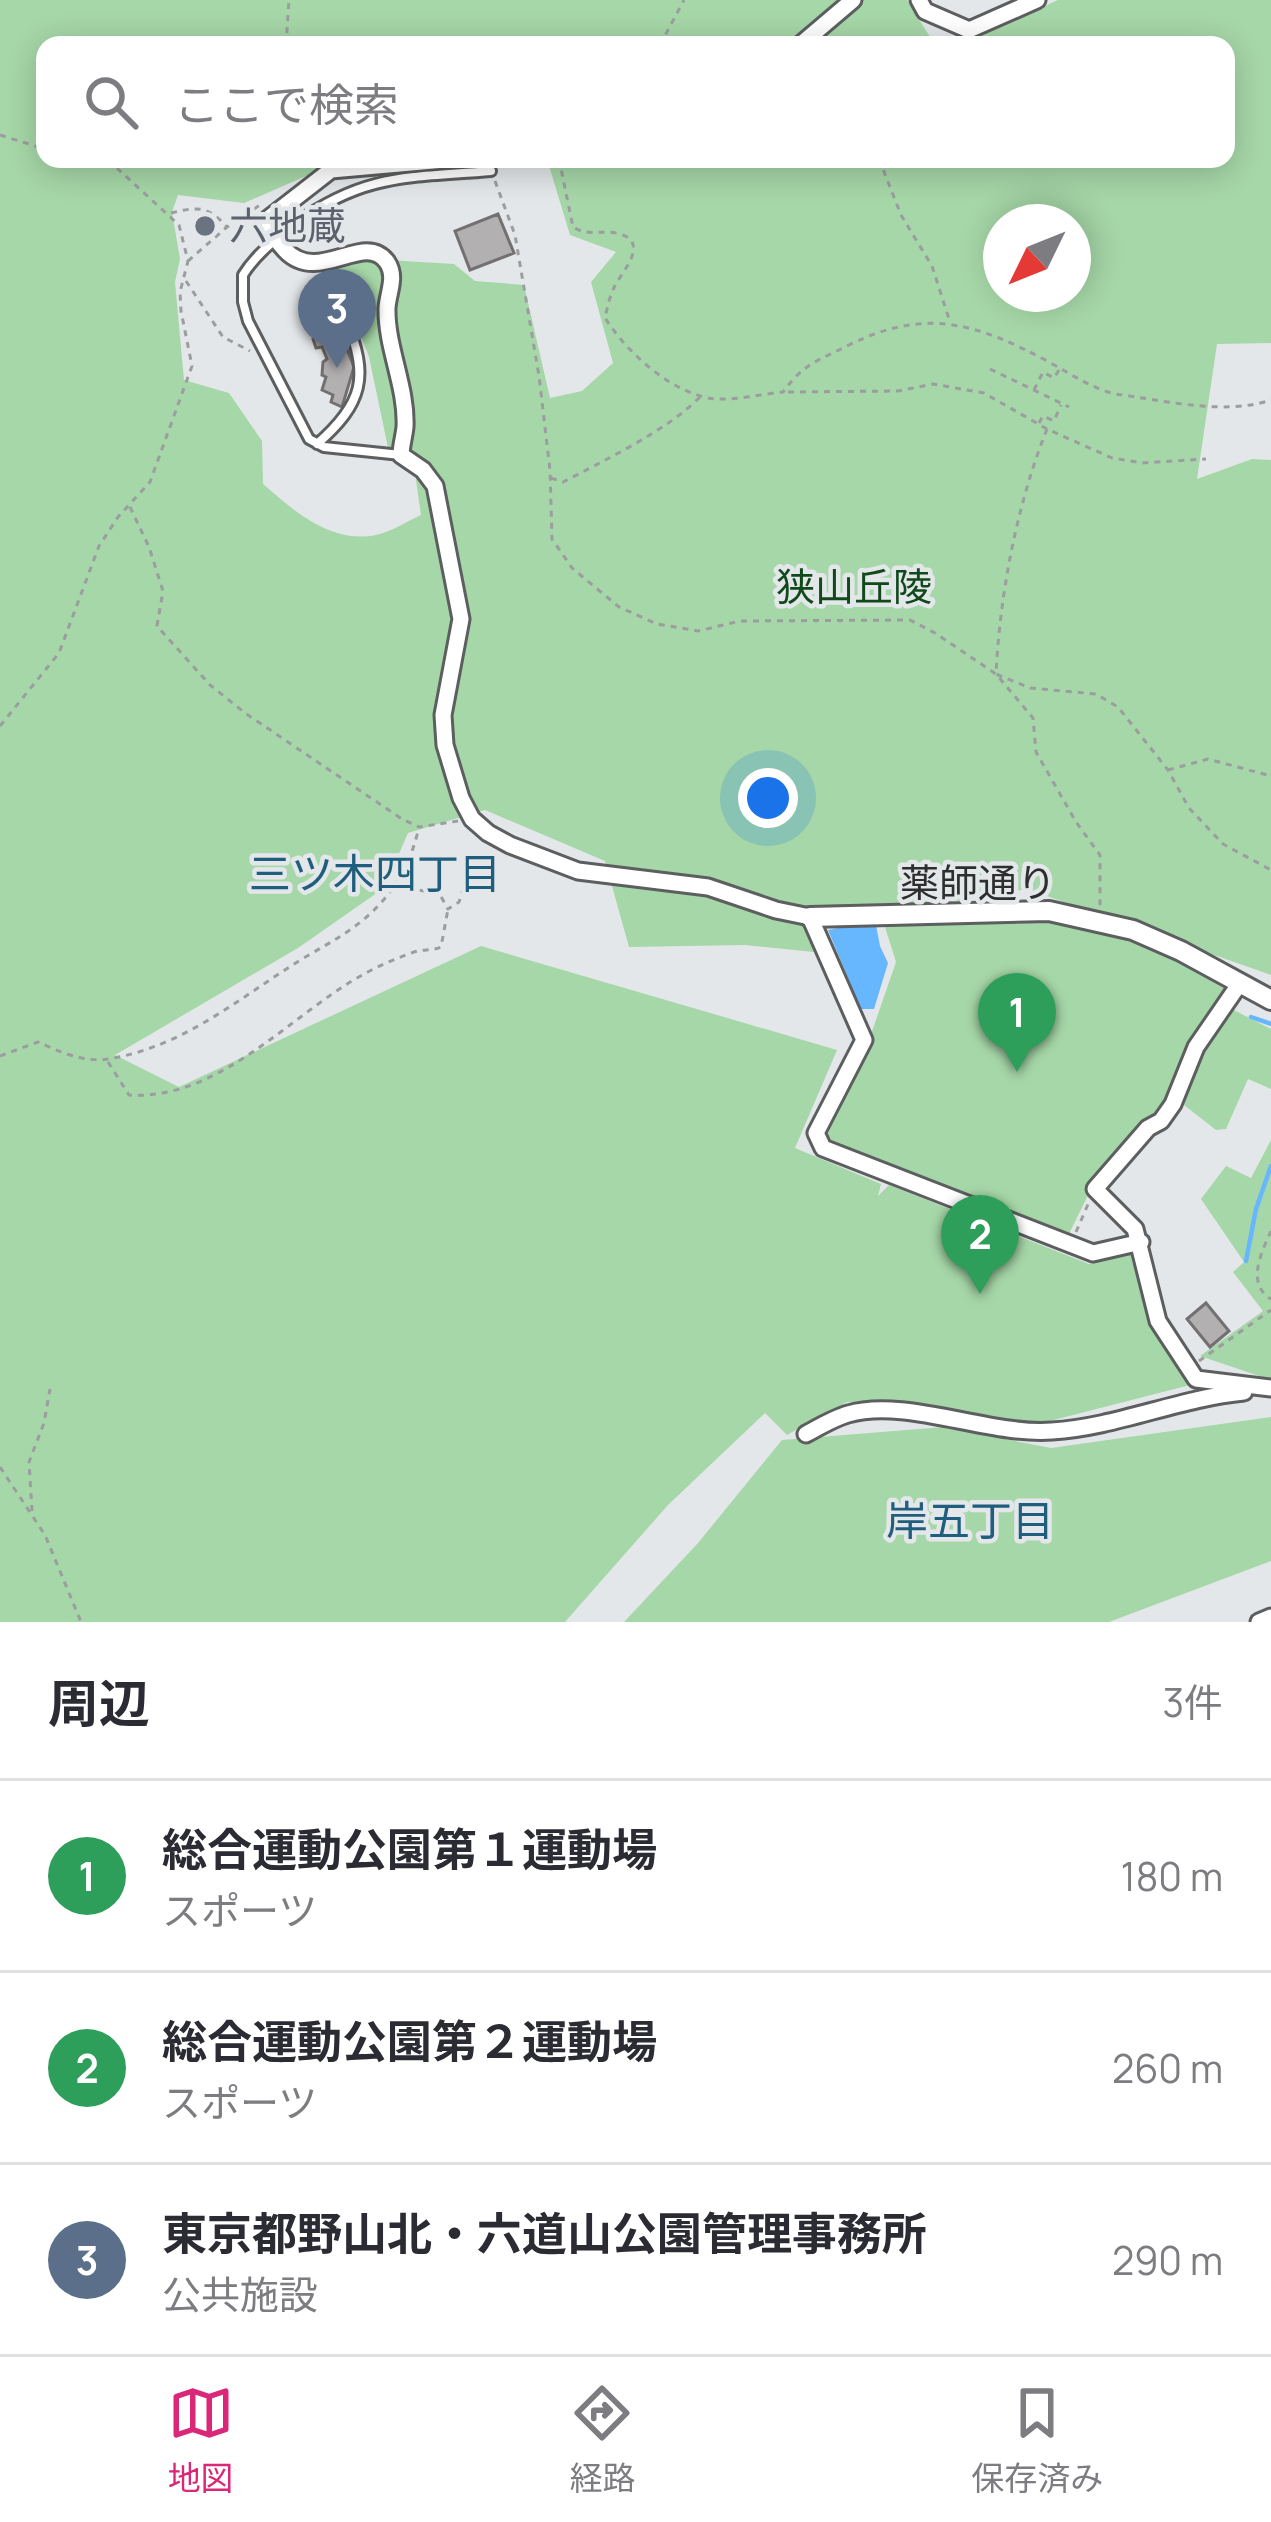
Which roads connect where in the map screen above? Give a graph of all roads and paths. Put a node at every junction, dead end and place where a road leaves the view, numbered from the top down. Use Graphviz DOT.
graph roads {
  1 [pos="289,0"];
  2 [pos="684,0"];
  3 [pos="853,0"];
  4 [pos="920,0"];
  5 [pos="1037,0"];
  6 [pos="287,36"];
  7 [pos="666,36"];
  8 [pos="811,36"];
  9 [pos="0,136"];
  10 [pos="36,146"];
  11 [pos="117,168"];
  12 [pos="354,168"];
  13 [pos="561,168"];
  14 [pos="883,168"];
  15 [pos="491,171"];
  16 [pos="169,214"];
  17 [pos="227,227"];
  18 [pos="275,239"];
  19 [pos="185,280"];
  20 [pos="346,320"];
  21 [pos="950,321"];
  22 [pos="262,351"];
  23 [pos="1060,368"];
  24 [pos="990,369"];
  25 [pos="1034,390"];
  26 [pos="784,392"];
  27 [pos="701,395"];
  28 [pos="1271,400"];
  29 [pos="1062,404"];
  30 [pos="1069,407"];
  31 [pos="1039,424"];
  32 [pos="1047,429"];
  33 [pos="317,444"];
  34 [pos="400,455"];
  35 [pos="1206,459"];
  36 [pos="551,478"];
  37 [pos="130,507"];
  38 [pos="996,674"];
  39 [pos="0,726"];
  40 [pos="1168,770"];
  41 [pos="1271,776"];
  42 [pos="472,819"];
  43 [pos="419,827"];
  44 [pos="1271,870"];
  45 [pos="466,878"];
  46 [pos="394,886"];
  47 [pos="448,910"];
  48 [pos="810,917"];
  49 [pos="1099,921"];
  50 [pos="1240,983"];
  51 [pos="1271,1000"];
  52 [pos="0,1056"];
  53 [pos="106,1060"];
  54 [pos="1095,1190"];
  55 [pos="1271,1231"];
  56 [pos="1076,1232"];
  57 [pos="1141,1241"];
  58 [pos="1271,1299"];
  59 [pos="1271,1310"];
  60 [pos="1188,1369"];
  61 [pos="50,1389"];
  62 [pos="1271,1389"];
  63 [pos="806,1434"];
  64 [pos="0,1467"];
  65 [pos="32,1513"];
  66 [pos="1271,1617"];
  67 [pos="81,1622"];
  68 [pos="1258,1622"];
  1 -- 6 [label="path"];
  2 -- 7 [label="path"];
  3 -- 8 [label="street"];
  4 -- 5 [label="street"];
  9 -- 10 [label="path"];
  11 -- 16 [label="path"];
  12 -- 18 [label="street"];
  13 -- 27 [label="path"];
  14 -- 21 [label="path"];
  15 -- 18 [label="lane"];
  15 -- 36 [label="path"];
  16 -- 17 [label="path"];
  16 -- 19 [label="path"];
  18 -- 22 [label="lane"];
  18 -- 34 [label="street"];
  19 -- 22 [label="path"];
  19 -- 37 [label="path"];
  20 -- 33 [label="lane"];
  21 -- 23 [label="path"];
  21 -- 26 [label="path"];
  22 -- 33 [label="lane"];
  23 -- 25 [label="path"];
  23 -- 28 [label="path"];
  24 -- 25 [label="path"];
  25 -- 29 [label="path"];
  26 -- 27 [label="path"];
  26 -- 31 [label="path"];
  27 -- 36 [label="path"];
  29 -- 30 [label="path"];
  29 -- 31 [label="path"];
  31 -- 32 [label="path"];
  32 -- 35 [label="path"];
  32 -- 38 [label="path"];
  33 -- 34 [label="lane"];
  34 -- 42 [label="street"];
  36 -- 38 [label="path"];
  37 -- 39 [label="path"];
  37 -- 43 [label="path"];
  38 -- 40 [label="path"];
  38 -- 49 [label="path"];
  40 -- 41 [label="path"];
  40 -- 44 [label="path"];
  42 -- 43 [label="path"];
  42 -- 48 [label="street"];
  43 -- 46 [label="path"];
  45 -- 47 [label="path"];
  46 -- 47 [label="path"];
  46 -- 53 [label="path"];
  47 -- 53 [label="path"];
  48 -- 49 [label="street, 薬師通り"];
  48 -- 57 [label="street"];
  49 -- 50 [label="street, 薬師通り"];
  50 -- 51 [label="street, 薬師通り"];
  50 -- 54 [label="street"];
  52 -- 53 [label="path"];
  54 -- 56 [label="path"];
  54 -- 57 [label="street"];
  55 -- 58 [label="path"];
  57 -- 60 [label="street"];
  59 -- 60 [label="path"];
  60 -- 62 [label="street"];
  61 -- 65 [label="path"];
  62 -- 63 [label="street"];
  64 -- 65 [label="path"];
  65 -- 67 [label="path"];
  66 -- 68 [label="street"];
}
